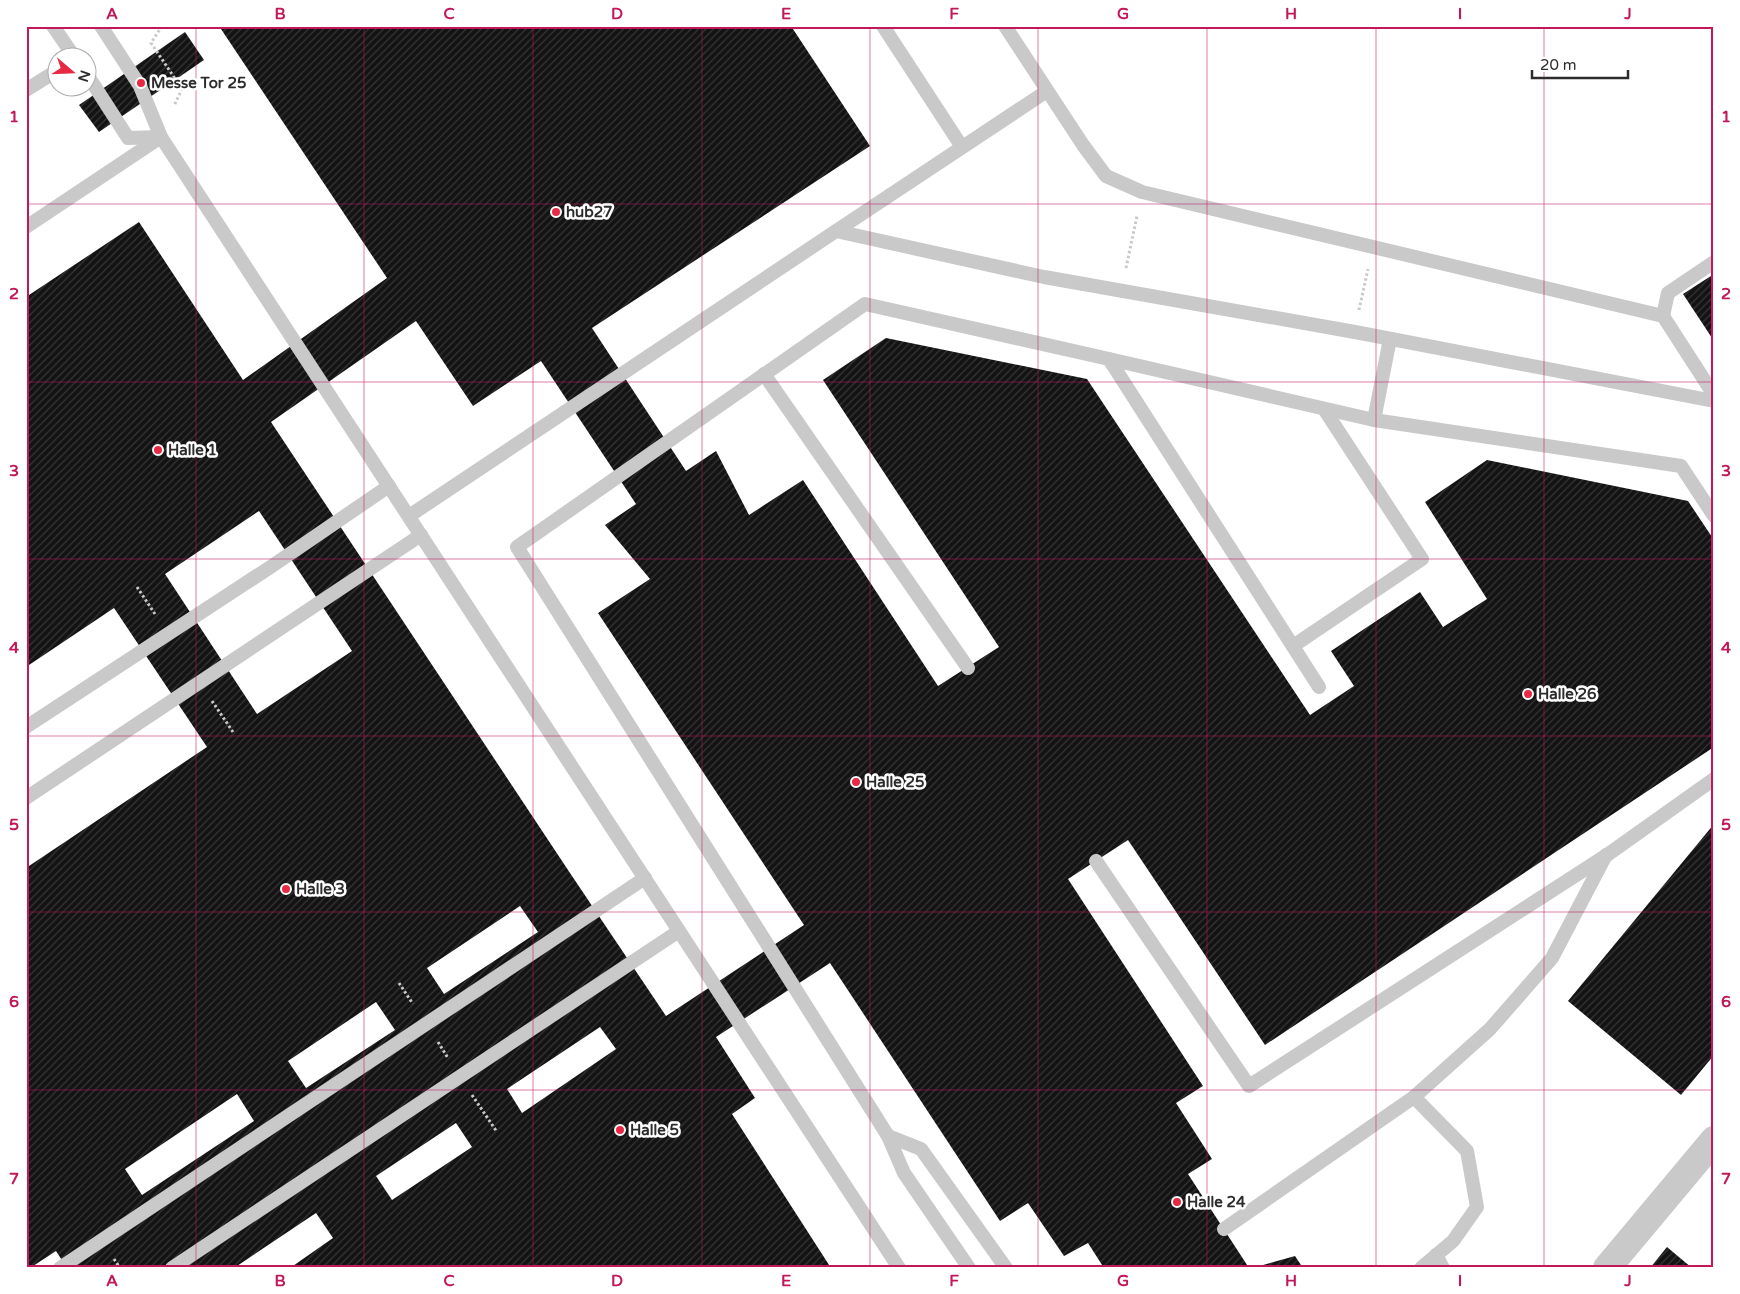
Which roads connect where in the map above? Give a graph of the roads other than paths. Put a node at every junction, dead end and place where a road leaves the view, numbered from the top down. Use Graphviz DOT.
graph roads {
  1 [pos="53,26"];
  2 [pos="100,26"];
  3 [pos="883,26"];
  4 [pos="1005,26"];
  5 [pos="69,48"];
  6 [pos="48,76"];
  7 [pos="26,90"];
  8 [pos="1047,91"];
  9 [pos="98,92"];
  10 [pos="161,137"];
  11 [pos="962,147"];
  12 [pos="26,227"];
  13 [pos="836,231"];
  14 [pos="1714,262"];
  15 [pos="1663,316"];
  16 [pos="1390,339"];
  17 [pos="1109,359"];
  18 [pos="764,374"];
  19 [pos="1714,395"];
  20 [pos="1714,400"];
  21 [pos="1324,409"];
  22 [pos="1374,420"];
  23 [pos="390,486"];
  24 [pos="409,516"];
  25 [pos="1714,516"];
  26 [pos="421,535"];
  27 [pos="1293,646"];
  28 [pos="968,668"];
  29 [pos="1319,687"];
  30 [pos="26,727"];
  31 [pos="1714,779"];
  32 [pos="26,798"];
  33 [pos="1607,855"];
  34 [pos="1096,861"];
  35 [pos="645,878"];
  36 [pos="680,931"];
  37 [pos="1414,1096"];
  38 [pos="888,1136"];
  39 [pos="1714,1140"];
  40 [pos="1224,1229"];
  41 [pos="1436,1255"];
  42 [pos="60,1268"];
  43 [pos="172,1268"];
  44 [pos="899,1268"];
  45 [pos="969,1268"];
  46 [pos="1006,1268"];
  47 [pos="1421,1268"];
  48 [pos="1444,1268"];
  49 [pos="1607,1268"];
  1 -- 5 [label="lane"];
  2 -- 10 [label="lane"];
  3 -- 11 [label="lane"];
  4 -- 8 [label="lane"];
  6 -- 7 [label="lane"];
  8 -- 11 [label="lane"];
  8 -- 15 [label="lane"];
  9 -- 10 [label="lane"];
  10 -- 12 [label="lane"];
  10 -- 23 [label="lane"];
  11 -- 13 [label="lane"];
  13 -- 16 [label="lane"];
  13 -- 24 [label="lane"];
  14 -- 15 [label="lane"];
  15 -- 19 [label="lane"];
  16 -- 20 [label="lane"];
  16 -- 22 [label="lane"];
  17 -- 18 [label="lane"];
  17 -- 21 [label="lane"];
  17 -- 27 [label="lane"];
  18 -- 28 [label="lane"];
  18 -- 38 [label="lane"];
  21 -- 22 [label="lane"];
  21 -- 27 [label="lane"];
  22 -- 25 [label="lane"];
  23 -- 24 [label="lane"];
  23 -- 30 [label="lane"];
  24 -- 26 [label="lane"];
  26 -- 32 [label="lane"];
  26 -- 35 [label="lane"];
  27 -- 29 [label="lane"];
  31 -- 33 [label="lane"];
  33 -- 34 [label="lane"];
  33 -- 37 [label="lane"];
  35 -- 36 [label="lane"];
  35 -- 42 [label="lane"];
  36 -- 43 [label="lane"];
  36 -- 44 [label="lane"];
  37 -- 40 [label="lane"];
  37 -- 41 [label="lane"];
  38 -- 45 [label="lane"];
  38 -- 46 [label="lane"];
  39 -- 49 [label="street"];
  41 -- 47 [label="lane"];
  41 -- 48 [label="lane"];
}
